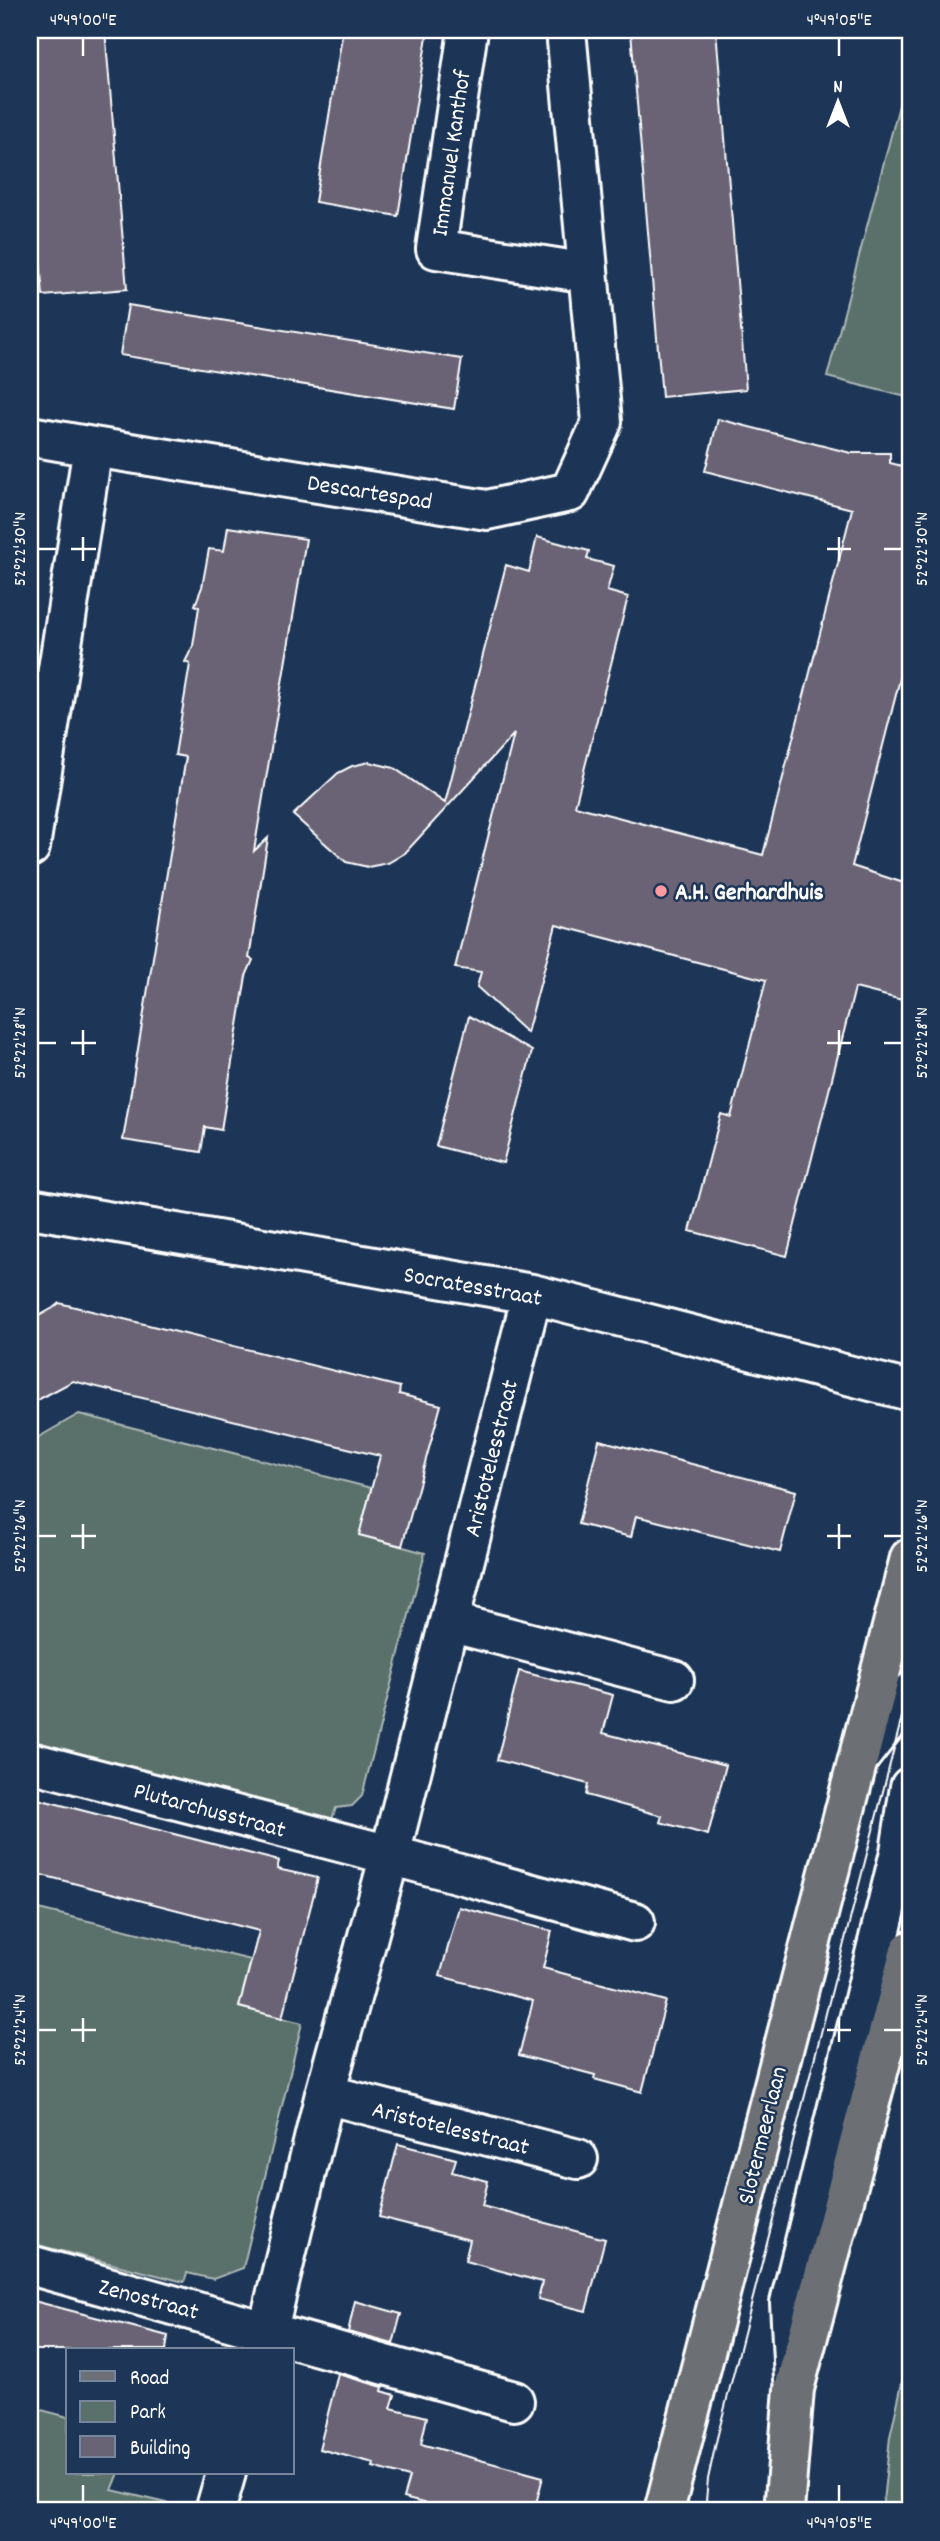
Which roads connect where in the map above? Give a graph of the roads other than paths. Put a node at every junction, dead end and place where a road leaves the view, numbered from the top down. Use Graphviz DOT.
graph roads {
  1 [pos="468,30"];
  2 [pos="566,30"];
  3 [pos="588,273"];
  4 [pos="30,436"];
  5 [pos="93,447"];
  6 [pos="30,847"];
  7 [pos="30,1208"];
  8 [pos="532,1294"];
  9 [pos="910,1391"];
  10 [pos="910,1558"];
  11 [pos="449,1622"];
  12 [pos="674,1680"];
  13 [pos="910,1693"];
  14 [pos="859,1758"];
  15 [pos="30,1762"];
  16 [pos="910,1787"];
  17 [pos="390,1855"];
  18 [pos="635,1922"];
  19 [pos="910,1951"];
  20 [pos="325,2094"];
  21 [pos="578,2159"];
  22 [pos="30,2265"];
  23 [pos="266,2340"];
  24 [pos="794,2389"];
  25 [pos="514,2401"];
  26 [pos="226,2474"];
  27 [pos="215,2511"];
  28 [pos="664,2511"];
  29 [pos="784,2511"];
  1 -- 3 [label="street, Immanuel Kanthof"];
  2 -- 3 [label="street"];
  3 -- 5 [label="street, Descartespad"];
  4 -- 5 [label="street"];
  5 -- 6 [label="street"];
  7 -- 8 [label="street, Socratesstraat"];
  8 -- 9 [label="street, Socratesstraat"];
  8 -- 11 [label="street, Aristotelesstraat"];
  10 -- 14 [label="main road, Slotermeerlaan"];
  11 -- 12 [label="street"];
  11 -- 17 [label="street, Aristotelesstraat"];
  13 -- 14 [label="street, Slotermeerlaan"];
  14 -- 28 [label="main road, Slotermeerlaan"];
  15 -- 17 [label="street, Plutarchusstraat"];
  16 -- 24 [label="street"];
  17 -- 18 [label="street"];
  17 -- 20 [label="street, Aristotelesstraat"];
  19 -- 24 [label="main road"];
  20 -- 21 [label="street, Aristotelesstraat"];
  20 -- 23 [label="street, Aristotelesstraat"];
  22 -- 23 [label="street, Zenostraat"];
  23 -- 25 [label="street"];
  24 -- 29 [label="main road"];
  26 -- 27 [label="street"];
}
